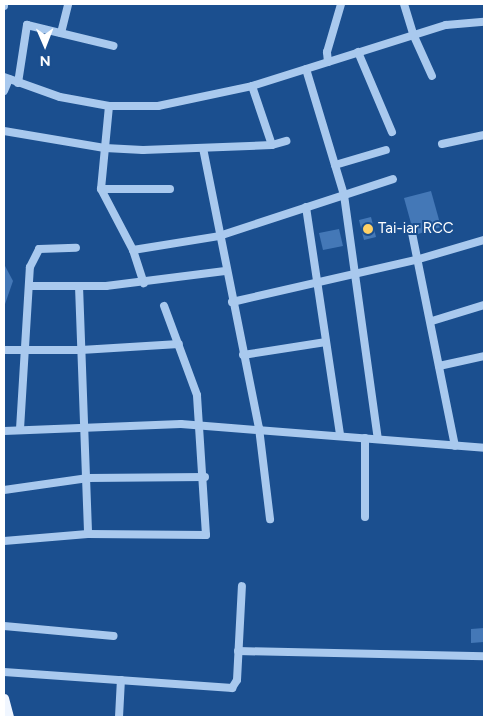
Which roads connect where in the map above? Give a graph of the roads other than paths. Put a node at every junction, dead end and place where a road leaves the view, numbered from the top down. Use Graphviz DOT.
graph roads {
  1 [pos="68,4"];
  2 [pos="341,4"];
  3 [pos="404,4"];
  4 [pos="484,22"];
  5 [pos="61,33"];
  6 [pos="413,34"];
  7 [pos="114,46"];
  8 [pos="358,52"];
  9 [pos="328,62"];
  10 [pos="306,69"];
  11 [pos="432,76"];
  12 [pos="6,78"];
  13 [pos="18,83"];
  14 [pos="252,86"];
  15 [pos="4,91"];
  16 [pos="109,106"];
  17 [pos="4,131"];
  18 [pos="392,132"];
  19 [pos="484,135"];
  20 [pos="286,141"];
  21 [pos="442,144"];
  22 [pos="272,145"];
  23 [pos="105,148"];
  24 [pos="203,148"];
  25 [pos="386,150"];
  26 [pos="335,165"];
  27 [pos="393,178"];
  28 [pos="101,189"];
  29 [pos="170,189"];
  30 [pos="344,195"];
  31 [pos="306,207"];
  32 [pos="412,233"];
  33 [pos="219,236"];
  34 [pos="484,240"];
  35 [pos="76,248"];
  36 [pos="133,250"];
  37 [pos="419,259"];
  38 [pos="225,271"];
  39 [pos="356,274"];
  40 [pos="144,282"];
  41 [pos="318,283"];
  42 [pos="29,286"];
  43 [pos="79,286"];
  44 [pos="232,302"];
  45 [pos="484,305"];
  46 [pos="164,306"];
  47 [pos="432,321"];
  48 [pos="326,342"];
  49 [pos="179,344"];
  50 [pos="4,350"];
  51 [pos="26,350"];
  52 [pos="81,350"];
  53 [pos="244,355"];
  54 [pos="484,356"];
  55 [pos="439,366"];
  56 [pos="200,425"];
  57 [pos="84,427"];
  58 [pos="259,428"];
  59 [pos="20,429"];
  60 [pos="4,431"];
  61 [pos="340,435"];
  62 [pos="365,438"];
  63 [pos="378,439"];
  64 [pos="455,446"];
  65 [pos="484,448"];
  66 [pos="205,477"];
  67 [pos="88,478"];
  68 [pos="4,490"];
  69 [pos="364,516"];
  70 [pos="270,519"];
  71 [pos="88,534"];
  72 [pos="4,541"];
  73 [pos="242,586"];
  74 [pos="4,626"];
  75 [pos="114,636"];
  76 [pos="238,651"];
  77 [pos="484,656"];
  78 [pos="4,672"];
  79 [pos="121,680"];
  80 [pos="4,698"];
  81 [pos="9,717"];
  82 [pos="119,717"];
  1 -- 5 [label="street"];
  2 -- 9 [label="street"];
  3 -- 6 [label="street"];
  4 -- 6 [label="street"];
  5 -- 7 [label="street"];
  5 -- 13 [label="street"];
  6 -- 8 [label="street"];
  6 -- 11 [label="street"];
  8 -- 9 [label="street"];
  8 -- 18 [label="street"];
  9 -- 10 [label="street"];
  10 -- 14 [label="street"];
  10 -- 26 [label="street"];
  12 -- 13 [label="street"];
  12 -- 15 [label="street"];
  13 -- 16 [label="street"];
  14 -- 16 [label="street"];
  14 -- 22 [label="street"];
  16 -- 23 [label="street"];
  17 -- 23 [label="street"];
  19 -- 21 [label="street"];
  20 -- 22 [label="street"];
  22 -- 24 [label="street"];
  23 -- 24 [label="street"];
  23 -- 28 [label="street"];
  24 -- 33 [label="street"];
  25 -- 26 [label="street"];
  26 -- 30 [label="street"];
  27 -- 30 [label="street"];
  28 -- 29 [label="street"];
  28 -- 36 [label="street"];
  30 -- 31 [label="street"];
  30 -- 39 [label="street"];
  31 -- 33 [label="street"];
  31 -- 41 [label="street"];
  32 -- 37 [label="street"];
  33 -- 36 [label="street"];
  33 -- 38 [label="street"];
  34 -- 37 [label="street"];
  35 -- 42 [label="street"];
  36 -- 40 [label="street"];
  37 -- 39 [label="street"];
  37 -- 47 [label="street"];
  38 -- 40 [label="street"];
  38 -- 44 [label="street"];
  39 -- 41 [label="street"];
  39 -- 63 [label="street"];
  40 -- 43 [label="street"];
  41 -- 44 [label="street"];
  41 -- 48 [label="street"];
  42 -- 43 [label="street"];
  42 -- 51 [label="street"];
  43 -- 52 [label="street"];
  44 -- 53 [label="street"];
  45 -- 47 [label="street"];
  46 -- 49 [label="street"];
  47 -- 55 [label="street"];
  48 -- 53 [label="street"];
  48 -- 61 [label="street"];
  49 -- 52 [label="street"];
  49 -- 56 [label="street"];
  50 -- 51 [label="street"];
  51 -- 52 [label="street"];
  51 -- 59 [label="street"];
  52 -- 57 [label="street"];
  53 -- 58 [label="street"];
  54 -- 55 [label="street"];
  55 -- 64 [label="street"];
  56 -- 57 [label="street"];
  56 -- 58 [label="street"];
  56 -- 66 [label="street"];
  57 -- 59 [label="street"];
  57 -- 67 [label="street"];
  58 -- 61 [label="street"];
  58 -- 70 [label="street"];
  59 -- 60 [label="street"];
  61 -- 62 [label="street"];
  62 -- 63 [label="street"];
  62 -- 69 [label="street"];
  63 -- 64 [label="street"];
  64 -- 65 [label="street"];
  66 -- 67 [label="street"];
  66 -- 71 [label="street"];
  67 -- 68 [label="street"];
  67 -- 71 [label="street"];
  71 -- 72 [label="street"];
  73 -- 76 [label="street"];
  74 -- 75 [label="street"];
  76 -- 77 [label="street"];
  76 -- 79 [label="street"];
  78 -- 79 [label="street"];
  79 -- 82 [label="street"];
  80 -- 81 [label="main road"];
}
